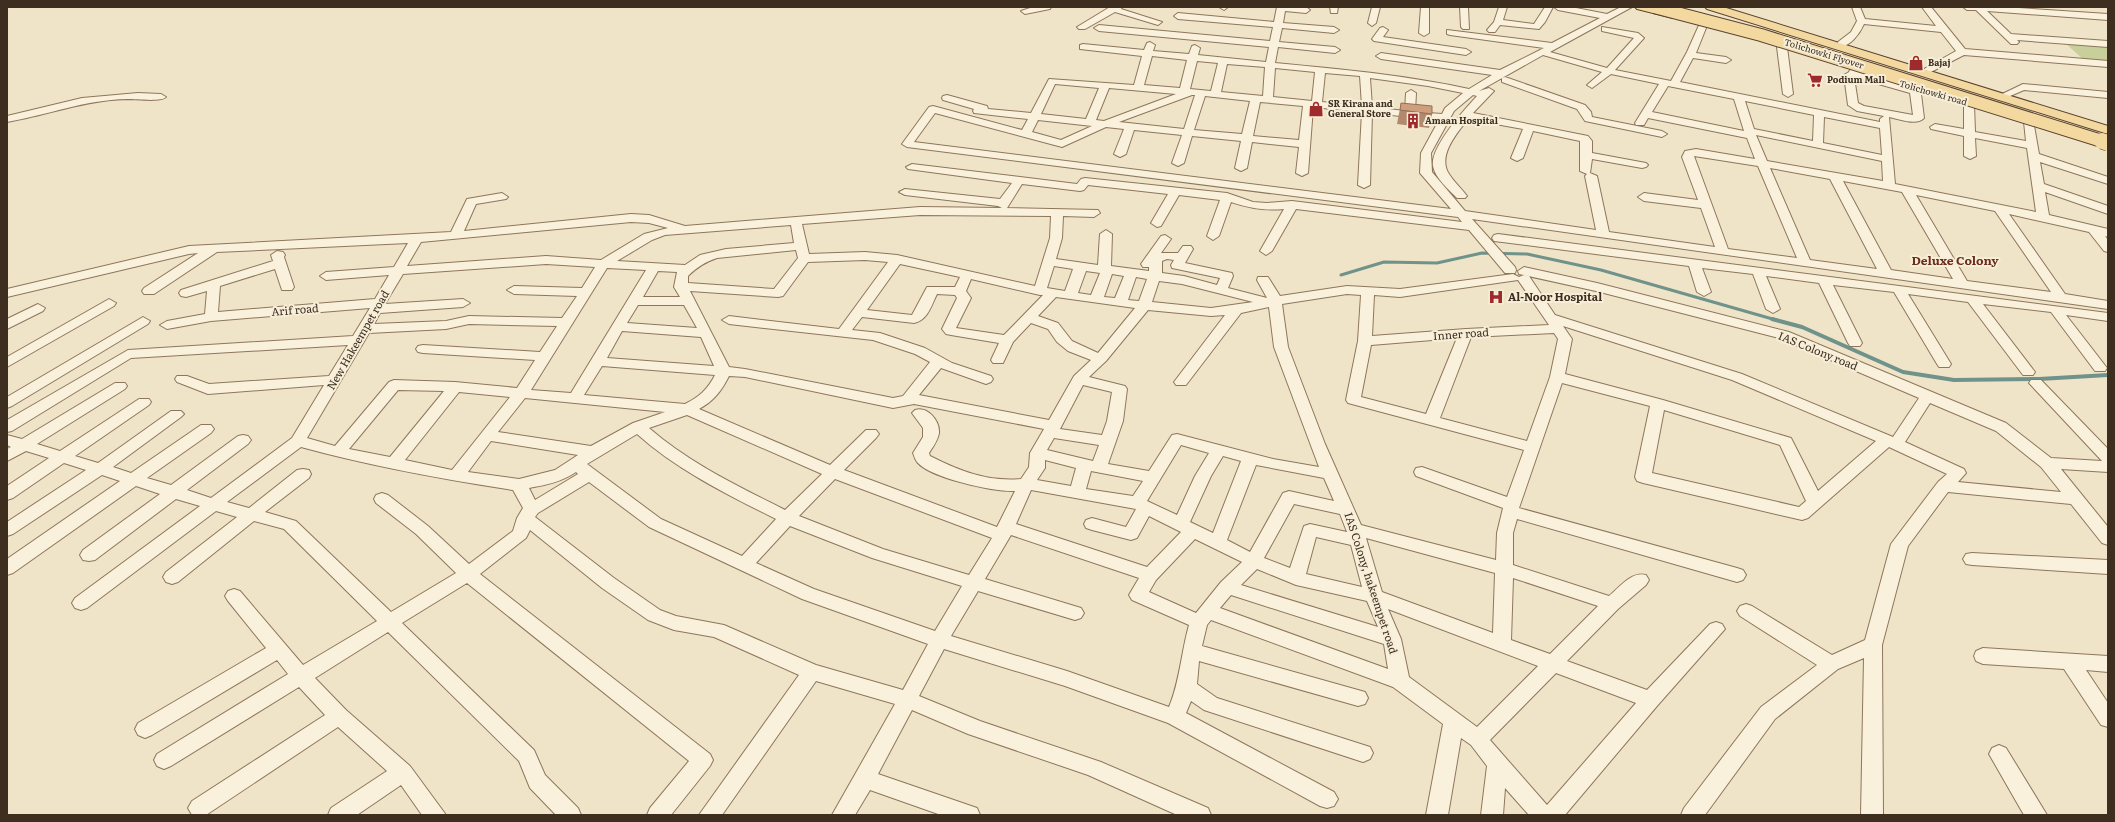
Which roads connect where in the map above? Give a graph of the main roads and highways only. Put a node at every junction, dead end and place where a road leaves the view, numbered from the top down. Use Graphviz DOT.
graph roads {
  1 [pos="1642,7"];
  2 [pos="1654,7"];
  3 [pos="1698,7"];
  4 [pos="1710,7"];
  5 [pos="1732,22"];
  6 [pos="2108,130"];
  7 [pos="2108,135"];
  8 [pos="2108,143"];
  9 [pos="2108,148"];
  1 -- 5 [label="main road, Tolichowki road"];
  2 -- 8 [label="main road, Tolichowki Flyover, bridge"];
  3 -- 7 [label="main road, Tolichowki Flyover"];
  4 -- 5 [label="main road, Tolichowki road"];
  5 -- 6 [label="main road, Tolichowki road"];
  5 -- 9 [label="main road, Tolichowki road"];
}
